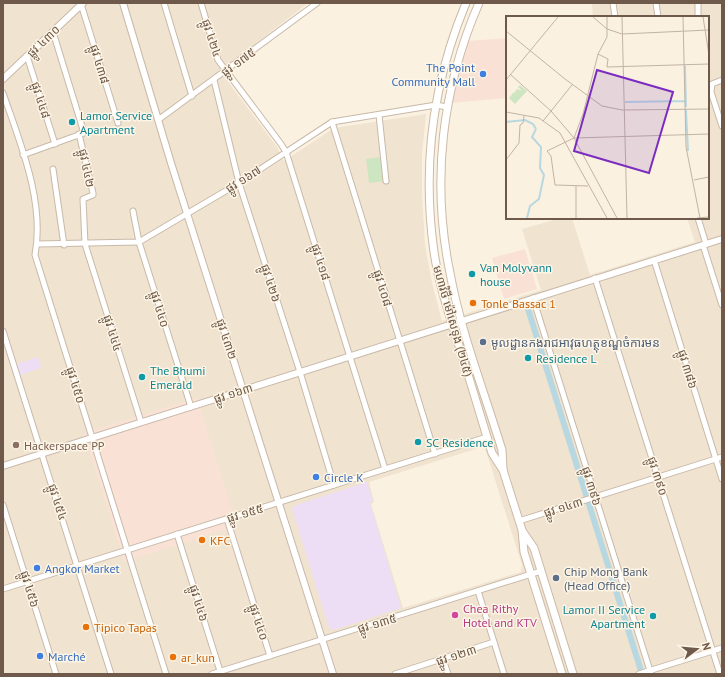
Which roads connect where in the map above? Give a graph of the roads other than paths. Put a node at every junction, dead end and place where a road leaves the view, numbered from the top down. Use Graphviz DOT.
graph roads {
  1 [pos="123,3"];
  2 [pos="164,3"];
  3 [pos="201,3"];
  4 [pos="318,3"];
  5 [pos="466,3"];
  6 [pos="479,3"];
  7 [pos="613,3"];
  8 [pos="656,3"];
  9 [pos="698,3"];
  10 [pos="82,4"];
  11 [pos="615,16"];
  12 [pos="658,16"];
  13 [pos="698,16"];
  14 [pos="53,32"];
  15 [pos="27,56"];
  16 [pos="226,71"];
  17 [pos="3,79"];
  18 [pos="214,80"];
  19 [pos="722,80"];
  20 [pos="710,84"];
  21 [pos="3,93"];
  22 [pos="192,96"];
  23 [pos="436,105"];
  24 [pos="447,107"];
  25 [pos="379,115"];
  26 [pos="158,120"];
  27 [pos="332,122"];
  28 [pos="118,123"];
  29 [pos="722,126"];
  30 [pos="82,134"];
  31 [pos="55,144"];
  32 [pos="286,152"];
  33 [pos="24,155"];
  34 [pos="53,169"];
  35 [pos="386,181"];
  36 [pos="238,183"];
  37 [pos="133,211"];
  38 [pos="187,212"];
  39 [pos="698,219"];
  40 [pos="722,239"];
  41 [pos="139,242"];
  42 [pos="37,244"];
  43 [pos="85,244"];
  44 [pos="704,244"];
  45 [pos="64,245"];
  46 [pos="446,251"];
  47 [pos="434,252"];
  48 [pos="654,260"];
  49 [pos="595,278"];
  50 [pos="533,298"];
  51 [pos="722,305"];
  52 [pos="462,320"];
  53 [pos="452,323"];
  54 [pos="3,331"];
  55 [pos="399,340"];
  56 [pos="350,356"];
  57 [pos="300,372"];
  58 [pos="243,390"];
  59 [pos="191,407"];
  60 [pos="141,422"];
  61 [pos="92,438"];
  62 [pos="487,438"];
  63 [pos="42,454"];
  64 [pos="435,454"];
  65 [pos="722,457"];
  66 [pos="716,459"];
  67 [pos="3,466"];
  68 [pos="385,469"];
  69 [pos="503,470"];
  70 [pos="658,477"];
  71 [pos="722,479"];
  72 [pos="334,485"];
  73 [pos="593,498"];
  74 [pos="278,502"];
  75 [pos="3,505"];
  76 [pos="226,518"];
  77 [pos="519,521"];
  78 [pos="522,530"];
  79 [pos="177,534"];
  80 [pos="127,550"];
  81 [pos="78,565"];
  82 [pos="541,571"];
  83 [pos="531,574"];
  84 [pos="27,581"];
  85 [pos="3,589"];
  86 [pos="478,591"];
  87 [pos="322,640"];
  88 [pos="494,642"];
  89 [pos="722,648"];
  90 [pos="713,650"];
  91 [pos="270,656"];
  92 [pos="443,659"];
  93 [pos="220,672"];
  94 [pos="649,672"];
  95 [pos="56,674"];
  96 [pos="112,674"];
  97 [pos="166,674"];
  98 [pos="212,674"];
  99 [pos="333,674"];
  100 [pos="395,674"];
  101 [pos="448,674"];
  102 [pos="504,674"];
  103 [pos="562,674"];
  104 [pos="573,674"];
  105 [pos="639,674"];
  106 [pos="720,674"];
  1 -- 26 [label="street, ផ្លូវ ៤៣២"];
  2 -- 22 [label="street"];
  3 -- 16 [label="street, ផ្លូវ ៤២៤"];
  4 -- 16 [label="street, ផ្លូវ ១៧៥"];
  5 -- 23 [label="main road, មហាវិថី ម៉ៅសេទុង (២៤៥)"];
  6 -- 24 [label="main road, មហាវិថី ម៉ៅសេទុង (២៤៥)"];
  7 -- 11 [label="street"];
  8 -- 12 [label="street"];
  9 -- 13 [label="street"];
  10 -- 14 [label="street, ផ្លូវ ៤៣០"];
  10 -- 28 [label="street, ផ្លូវ ៤៣៨"];
  14 -- 15 [label="street, ផ្លូវ ៤៣០"];
  14 -- 30 [label="street, ផ្លូវ ៤៤២"];
  15 -- 17 [label="street, ផ្លូវ ៤៣០"];
  15 -- 31 [label="street, ផ្លូវ ៤៤៨"];
  16 -- 18 [label="street, ផ្លូវ ១៧៥"];
  16 -- 32 [label="street, ផ្លូវ ៤១៨"];
  18 -- 22 [label="street, ផ្លូវ ១៧៥"];
  18 -- 36 [label="street, ផ្លូវ ៤២៦"];
  19 -- 20 [label="street"];
  20 -- 29 [label="street"];
  21 -- 33 [label="street, ផ្លូវ ៤៥០"];
  22 -- 26 [label="street, ផ្លូវ ១៧៥"];
  23 -- 24 [label="street, ផ្លូវ ១៦៧"];
  23 -- 25 [label="street, ផ្លូវ ១៦៧"];
  23 -- 47 [label="main road, មហាវិថី ម៉ៅសេទុង (២៤៥)"];
  24 -- 46 [label="main road, មហាវិថី ម៉ៅសេទុង (២៤៥)"];
  25 -- 27 [label="street, ផ្លូវ ១៦៧"];
  25 -- 35 [label="street"];
  26 -- 38 [label="street, ផ្លូវ ៤៣២"];
  27 -- 32 [label="street, ផ្លូវ ១៦៧"];
  27 -- 55 [label="street, ផ្លូវ ៤០៨"];
  30 -- 31 [label="street"];
  30 -- 43 [label="street, ផ្លូវ ៤៤២"];
  31 -- 33 [label="street"];
  32 -- 36 [label="street, ផ្លូវ ១៦៧"];
  32 -- 56 [label="street, ផ្លូវ ៤១៨"];
  33 -- 42 [label="street, ផ្លូវ ៤៥០"];
  34 -- 45 [label="street"];
  36 -- 38 [label="street, ផ្លូវ ១៦៧"];
  36 -- 57 [label="street, ផ្លូវ ៤២៦"];
  37 -- 41 [label="street, ផ្លូវ ៤៤០"];
  38 -- 41 [label="street, ផ្លូវ ១៦៧"];
  38 -- 58 [label="street, ផ្លូវ ៤៣២"];
  39 -- 44 [label="street"];
  40 -- 44 [label="street, ផ្លូវ ១៦៣"];
  41 -- 43 [label="street, ផ្លូវ ១៦៧"];
  41 -- 59 [label="street, ផ្លូវ ៤៤០"];
  42 -- 45 [label="street, ផ្លូវ ១៦៧"];
  42 -- 61 [label="street, ផ្លូវ ៤៥០"];
  43 -- 45 [label="street, ផ្លូវ ១៦៧"];
  43 -- 60 [label="street, ផ្លូវ ៤៤៤"];
  44 -- 48 [label="street, ផ្លូវ ១៦៣"];
  44 -- 51 [label="street"];
  46 -- 47 [label="main road"];
  46 -- 52 [label="main road, មហាវិថី ម៉ៅសេទុង (២៤៥)"];
  47 -- 53 [label="main road, មហាវិថី ម៉ៅសេទុង (២៤៥)"];
  48 -- 49 [label="street, ផ្លូវ ១៦៣"];
  48 -- 66 [label="street, ផ្លូវ ៣៨៦"];
  49 -- 50 [label="street, ផ្លូវ ១៦៣"];
  49 -- 70 [label="street, ផ្លូវ ៣៩០"];
  50 -- 52 [label="street, ផ្លូវ ១៦៣"];
  50 -- 73 [label="street, ផ្លូវ ៣៩៦"];
  52 -- 53 [label="street, ផ្លូវ ១៦៣"];
  52 -- 69 [label="main road, មហាវិថី ម៉ៅសេទុង (២៤៥)"];
  53 -- 55 [label="street, ផ្លូវ ១៦៣"];
  53 -- 62 [label="main road, មហាវិថី ម៉ៅសេទុង (២៤៥)"];
  54 -- 63 [label="street, ផ្លូវ ៤៥៤"];
  55 -- 56 [label="street, ផ្លូវ ១៦៣"];
  55 -- 64 [label="street, ផ្លូវ ៤០៨"];
  56 -- 57 [label="street, ផ្លូវ ១៦៣"];
  56 -- 68 [label="street, ផ្លូវ ៤១៨"];
  57 -- 58 [label="street, ផ្លូវ ១៦៣"];
  57 -- 72 [label="street, ផ្លូវ ៤២៦"];
  58 -- 59 [label="street, ផ្លូវ ១៦៣"];
  58 -- 74 [label="street, ផ្លូវ ៤៣២"];
  59 -- 60 [label="street, ផ្លូវ ១៦៣"];
  60 -- 61 [label="street, ផ្លូវ ១៦៣"];
  61 -- 63 [label="street, ផ្លូវ ១៦៣"];
  61 -- 80 [label="street, ផ្លូវ ៤៥០"];
  62 -- 64 [label="street, ផ្លូវ ១៥៥"];
  62 -- 69 [label="main road, មហាវិថី ម៉ៅសេទុង (២៤៥)"];
  63 -- 67 [label="street, ផ្លូវ ១៦៣"];
  63 -- 81 [label="street, ផ្លូវ ៤៥៤"];
  64 -- 68 [label="street, ផ្លូវ ១៥៥"];
  65 -- 66 [label="street, ផ្លូវ ១៤៣"];
  66 -- 70 [label="street, ផ្លូវ ១៤៣"];
  66 -- 71 [label="street, ផ្លូវ ៣៨៦"];
  68 -- 72 [label="street, ផ្លូវ ១៥៥"];
  69 -- 77 [label="main road, មហាវិថី ម៉ៅសេទុង (២៤៥)"];
  70 -- 73 [label="street, ផ្លូវ ១៤៣"];
  70 -- 90 [label="street, ផ្លូវ ៣៩០"];
  72 -- 74 [label="street, ផ្លូវ ១៥៥"];
  73 -- 77 [label="street, ផ្លូវ ១៤៣"];
  73 -- 94 [label="street, ផ្លូវ ៣៩៦"];
  74 -- 76 [label="street, ផ្លូវ ១៥៥"];
  74 -- 87 [label="street, ផ្លូវ ៤៣២"];
  75 -- 84 [label="street, ផ្លូវ ៤៥៦"];
  76 -- 79 [label="street, ផ្លូវ ១៥៥"];
  76 -- 91 [label="street, ផ្លូវ ៤៤០"];
  77 -- 78 [label="main road, មហាវិថី ម៉ៅសេទុង (២៤៥)"];
  78 -- 82 [label="main road, មហាវិថី ម៉ៅសេទុង (២៤៥)"];
  78 -- 83 [label="main road, មហាវិថី ម៉ៅសេទុង (២៤៥)"];
  79 -- 80 [label="street, ផ្លូវ ១៥៥"];
  79 -- 93 [label="street, ផ្លូវ ៤៤៦"];
  80 -- 81 [label="street, ផ្លូវ ១៥៥"];
  80 -- 97 [label="street, ផ្លូវ ៤៥០"];
  81 -- 84 [label="street, ផ្លូវ ១៥៥"];
  81 -- 96 [label="street, ផ្លូវ ៤៥៤"];
  82 -- 83 [label="street, ផ្លូវ ១៣៥"];
  82 -- 104 [label="main road, មហាវិថី ម៉ៅសេទុង (២៤៥)"];
  83 -- 86 [label="street, ផ្លូវ ១៣៥"];
  83 -- 103 [label="main road, មហាវិថី ម៉ៅសេទុង (២៤៥)"];
  84 -- 85 [label="street, ផ្លូវ ១៥៥"];
  84 -- 95 [label="street, ផ្លូវ ៤៥៦"];
  86 -- 87 [label="street, ផ្លូវ ១៣៥"];
  86 -- 88 [label="street"];
  87 -- 91 [label="street, ផ្លូវ ១៣៥"];
  87 -- 99 [label="street, ផ្លូវ ៤៣២"];
  88 -- 92 [label="street, ផ្លូវ ១២៣"];
  88 -- 102 [label="street"];
  89 -- 90 [label="street"];
  90 -- 94 [label="street"];
  90 -- 106 [label="street, ផ្លូវ ៣៩០"];
  91 -- 93 [label="street, ផ្លូវ ១៣៥"];
  92 -- 100 [label="street, ផ្លូវ ១២៣"];
  92 -- 101 [label="street"];
  93 -- 98 [label="street, ផ្លូវ ១៣៥"];
  94 -- 105 [label="street"];
}
